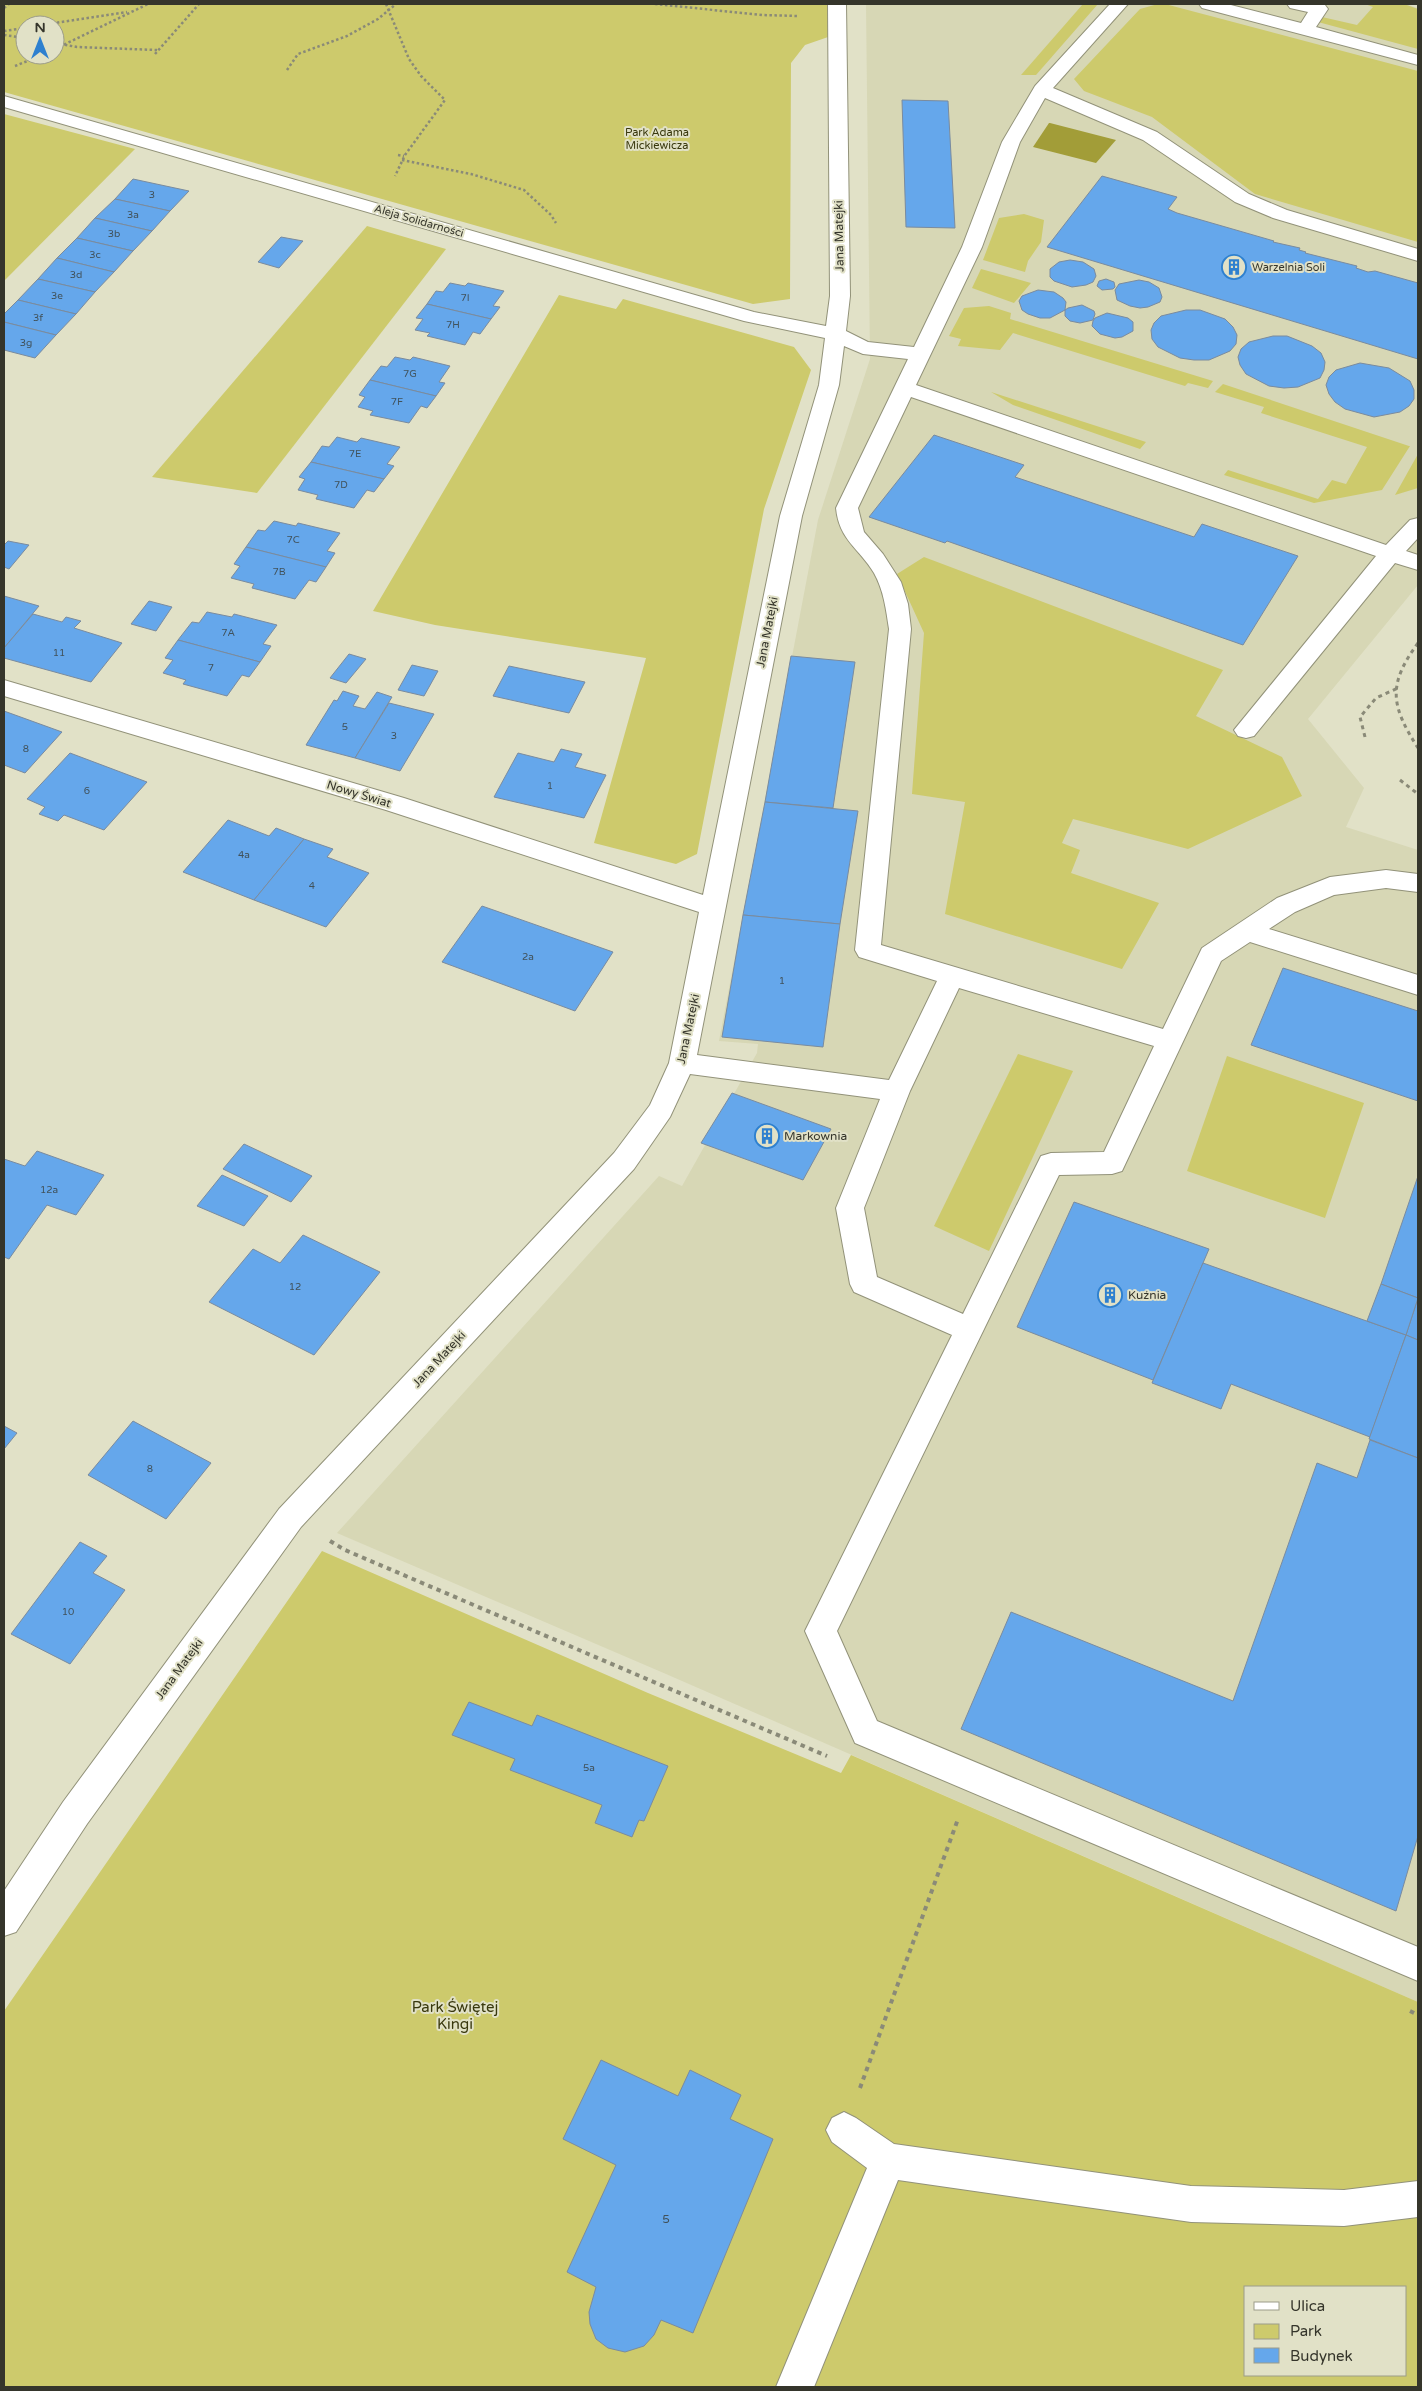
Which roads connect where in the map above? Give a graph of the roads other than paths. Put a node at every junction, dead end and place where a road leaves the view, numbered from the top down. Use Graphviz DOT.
graph roads {
  1 [pos="1119,4"];
  2 [pos="1208,4"];
  3 [pos="1296,4"];
  4 [pos="837,10"];
  5 [pos="1305,30"];
  6 [pos="1418,60"];
  7 [pos="1041,90"];
  8 [pos="4,101"];
  9 [pos="1418,255"];
  10 [pos="837,334"];
  11 [pos="921,354"];
  12 [pos="905,388"];
  13 [pos="1418,525"];
  14 [pos="1391,553"];
  15 [pos="1418,563"];
  16 [pos="4,688"];
  17 [pos="1246,730"];
  18 [pos="1418,883"];
  19 [pos="712,907"];
  20 [pos="1245,931"];
  21 [pos="952,976"];
  22 [pos="1418,985"];
  23 [pos="1170,1041"];
  24 [pos="682,1063"];
  25 [pos="898,1091"];
  26 [pos="970,1330"];
  27 [pos="4,1920"];
  28 [pos="1418,1964"];
  29 [pos="844,2130"];
  30 [pos="888,2161"];
  31 [pos="1418,2199"];
  32 [pos="795,2387"];
  1 -- 7 [label="street"];
  2 -- 5 [label="street"];
  3 -- 5 [label="street"];
  4 -- 10 [label="street, Jana Matejki"];
  5 -- 6 [label="street"];
  7 -- 9 [label="street"];
  7 -- 11 [label="street"];
  8 -- 10 [label="street, Aleja Solidarności"];
  10 -- 11 [label="street, Aleja Solidarności"];
  10 -- 19 [label="street, Jana Matejki"];
  11 -- 12 [label="street"];
  12 -- 14 [label="street"];
  12 -- 21 [label="street"];
  13 -- 14 [label="street"];
  14 -- 15 [label="street"];
  14 -- 17 [label="street"];
  16 -- 19 [label="street, Nowy Świat"];
  18 -- 20 [label="street"];
  19 -- 24 [label="street, Jana Matejki"];
  20 -- 22 [label="street"];
  20 -- 23 [label="street"];
  21 -- 23 [label="street"];
  21 -- 25 [label="street"];
  23 -- 26 [label="street"];
  24 -- 25 [label="street"];
  24 -- 27 [label="street, Jana Matejki"];
  25 -- 26 [label="street"];
  26 -- 28 [label="street"];
  29 -- 30 [label="street"];
  30 -- 31 [label="street"];
  30 -- 32 [label="street"];
}
